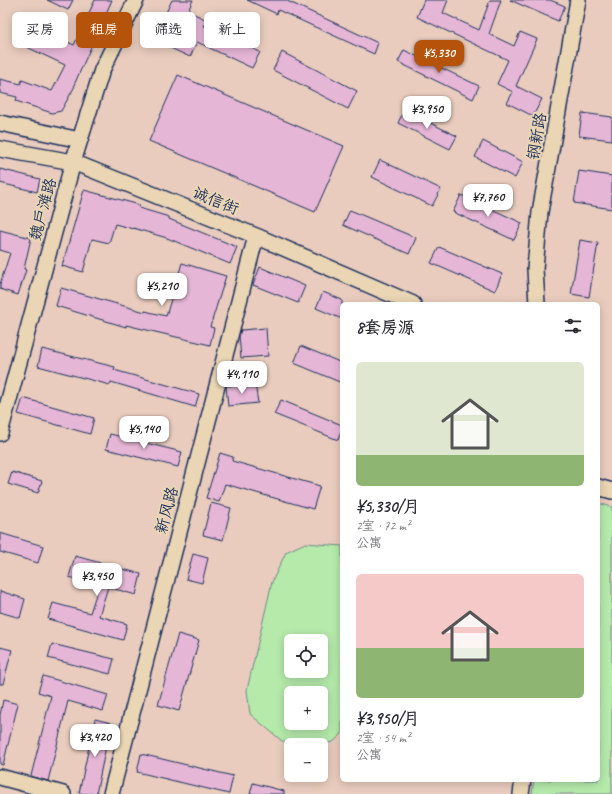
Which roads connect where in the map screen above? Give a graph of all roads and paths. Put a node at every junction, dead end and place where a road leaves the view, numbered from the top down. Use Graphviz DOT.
graph roads {
  1 [pos="136,0"];
  2 [pos="578,0"];
  3 [pos="0,123"];
  4 [pos="80,140"];
  5 [pos="0,149"];
  6 [pos="73,162"];
  7 [pos="256,236"];
  8 [pos="408,302"];
  9 [pos="537,302"];
  10 [pos="0,433"];
  11 [pos="600,488"];
  12 [pos="612,491"];
  13 [pos="0,777"];
  14 [pos="523,782"];
  15 [pos="63,794"];
  16 [pos="110,794"];
  17 [pos="521,794"];
  1 -- 4 [label="street, 魏户滩路"];
  2 -- 9 [label="street, 钢新路"];
  3 -- 4 [label="street"];
  4 -- 6 [label="street, 魏户滩路"];
  5 -- 6 [label="street, 诚信街"];
  6 -- 7 [label="street, 诚信街"];
  6 -- 10 [label="street, 魏户滩路"];
  7 -- 8 [label="street, 诚信街"];
  7 -- 16 [label="street, 新风路"];
  11 -- 12 [label="street"];
  13 -- 15 [label="street"];
  14 -- 17 [label="street"];
}
